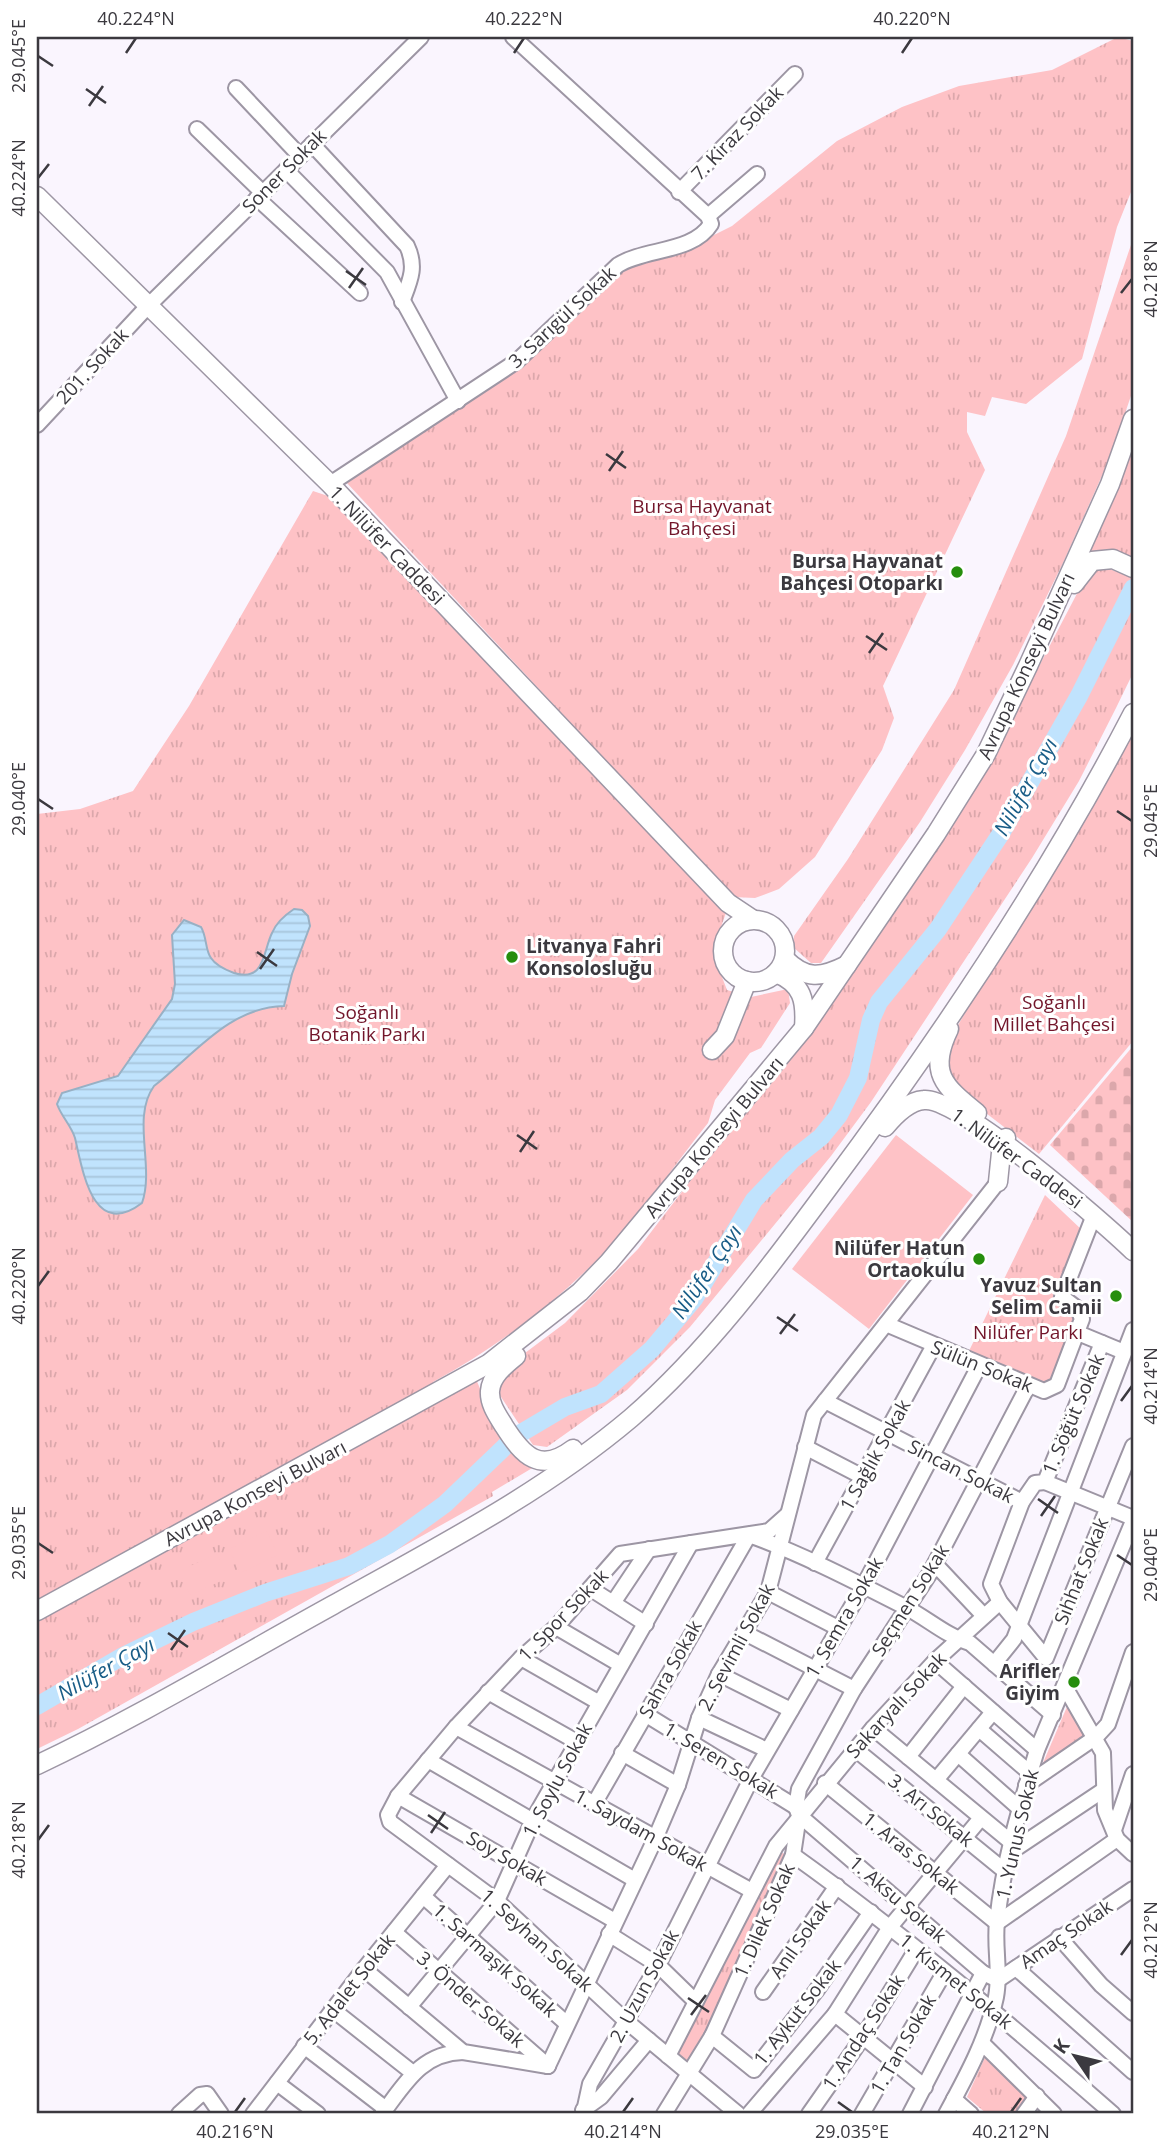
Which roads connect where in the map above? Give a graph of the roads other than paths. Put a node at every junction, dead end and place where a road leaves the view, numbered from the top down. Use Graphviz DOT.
graph roads {
  1 [pos="421,37"];
  2 [pos="513,37"];
  3 [pos="795,74"];
  4 [pos="236,88"];
  5 [pos="197,129"];
  6 [pos="312,144"];
  7 [pos="300,156"];
  8 [pos="286,170"];
  9 [pos="757,174"];
  10 [pos="679,192"];
  11 [pos="37,195"];
  12 [pos="260,195"];
  13 [pos="708,216"];
  14 [pos="360,293"];
  15 [pos="402,302"];
  16 [pos="148,306"];
  17 [pos="458,401"];
  18 [pos="39,418"];
  19 [pos="1133,419"];
  20 [pos="330,484"];
  21 [pos="1133,568"];
  22 [pos="1028,666"];
  23 [pos="1132,715"];
  24 [pos="728,903"];
  25 [pos="752,919"];
  26 [pos="733,928"];
  27 [pos="990,954"];
  28 [pos="850,963"];
  29 [pos="780,966"];
  30 [pos="804,1028"];
  31 [pos="1005,1139"];
  32 [pos="1030,1158"];
  33 [pos="998,1182"];
  34 [pos="669,1189"];
  35 [pos="1094,1215"];
  36 [pos="1133,1237"];
  37 [pos="785,1247"];
  38 [pos="1133,1251"];
  39 [pos="729,1314"];
  40 [pos="886,1324"];
  41 [pos="1133,1330"];
  42 [pos="1078,1333"];
  43 [pos="1102,1343"];
  44 [pos="933,1347"];
  45 [pos="1124,1352"];
  46 [pos="979,1366"];
  47 [pos="1028,1385"];
  48 [pos="825,1401"];
  49 [pos="887,1433"];
  50 [pos="1133,1446"];
  51 [pos="805,1447"];
  52 [pos="932,1456"];
  53 [pos="863,1477"];
  54 [pos="978,1480"];
  55 [pos="1045,1482"];
  56 [pos="1069,1491"];
  57 [pos="1023,1502"];
  58 [pos="1107,1507"];
  59 [pos="787,1515"];
  60 [pos="1132,1525"];
  61 [pos="749,1535"];
  62 [pos="691,1543"];
  63 [pos="782,1547"];
  64 [pos="649,1549"];
  65 [pos="815,1563"];
  66 [pos="935,1564"];
  67 [pos="863,1587"];
  68 [pos="591,1590"];
  69 [pos="768,1592"];
  70 [pos="1000,1602"];
  71 [pos="613,1604"];
  72 [pos="907,1608"];
  73 [pos="37,1611"];
  74 [pos="984,1616"];
  75 [pos="646,1624"];
  76 [pos="1018,1626"];
  77 [pos="556,1627"];
  78 [pos="838,1628"];
  79 [pos="745,1633"];
  80 [pos="958,1640"];
  81 [pos="1133,1652"];
  82 [pos="521,1658"];
  83 [pos="935,1661"];
  84 [pos="994,1664"];
  85 [pos="621,1665"];
  86 [pos="814,1669"];
  87 [pos="719,1674"];
  88 [pos="964,1686"];
  89 [pos="1065,1687"];
  90 [pos="854,1689"];
  91 [pos="488,1692"];
  92 [pos="598,1702"];
  93 [pos="791,1710"];
  94 [pos="993,1712"];
  95 [pos="645,1714"];
  96 [pos="1053,1715"];
  97 [pos="699,1718"];
  98 [pos="456,1727"];
  99 [pos="873,1728"];
  100 [pos="979,1729"];
  101 [pos="1096,1738"];
  102 [pos="576,1742"];
  103 [pos="691,1742"];
  104 [pos="855,1749"];
  105 [pos="767,1750"];
  106 [pos="1037,1750"];
  107 [pos="622,1753"];
  108 [pos="958,1754"];
  109 [pos="908,1757"];
  110 [pos="428,1760"];
  111 [pos="37,1765"];
  112 [pos="1133,1774"];
  113 [pos="751,1779"];
  114 [pos="1028,1779"];
  115 [pos="936,1780"];
  116 [pos="555,1782"];
  117 [pos="825,1783"];
  118 [pos="678,1785"];
  119 [pos="1102,1791"];
  120 [pos="394,1802"];
  121 [pos="594,1804"];
  122 [pos="1019,1808"];
  123 [pos="798,1811"];
  124 [pos="534,1818"];
  125 [pos="981,1818"];
  126 [pos="1116,1835"];
  127 [pos="965,1838"];
  128 [pos="655,1839"];
  129 [pos="1010,1847"];
  130 [pos="1133,1851"];
  131 [pos="793,1855"];
  132 [pos="514,1863"];
  133 [pos="448,1865"];
  134 [pos="705,1866"];
  135 [pos="1006,1872"];
  136 [pos="935,1873"];
  137 [pos="635,1880"];
  138 [pos="837,1886"];
  139 [pos="1133,1889"];
  140 [pos="752,1891"];
  141 [pos="423,1896"];
  142 [pos="497,1901"];
  143 [pos="907,1906"];
  144 [pos="871,1912"];
  145 [pos="997,1923"];
  146 [pos="890,1927"];
  147 [pos="612,1928"];
  148 [pos="394,1932"];
  149 [pos="470,1937"];
  150 [pos="1059,1937"];
  151 [pos="916,1950"];
  152 [pos="658,1965"];
  153 [pos="1016,1968"];
  154 [pos="364,1969"];
  155 [pos="440,1973"];
  156 [pos="944,1973"];
  157 [pos="983,1973"];
  158 [pos="998,1980"];
  159 [pos="586,1984"];
  160 [pos="763,1992"];
  161 [pos="971,1994"];
  162 [pos="695,2001"];
  163 [pos="410,2007"];
  164 [pos="332,2009"];
  165 [pos="993,2009"];
  166 [pos="1133,2013"];
  167 [pos="835,2014"];
  168 [pos="626,2021"];
  169 [pos="566,2024"];
  170 [pos="712,2036"];
  171 [pos="863,2037"];
  172 [pos="649,2040"];
  173 [pos="982,2043"];
  174 [pos="304,2046"];
  175 [pos="463,2052"];
  176 [pos="668,2056"];
  177 [pos="894,2063"];
  178 [pos="548,2066"];
  179 [pos="1133,2072"];
  180 [pos="413,2073"];
  181 [pos="690,2074"];
  182 [pos="277,2083"];
  183 [pos="925,2087"];
  184 [pos="1037,2096"];
  185 [pos="954,2099"];
  186 [pos="582,2110"];
  187 [pos="384,2112"];
  188 [pos="179,2114"];
  189 [pos="220,2114"];
  190 [pos="253,2114"];
  191 [pos="318,2114"];
  192 [pos="664,2114"];
  193 [pos="738,2114"];
  194 [pos="749,2114"];
  195 [pos="809,2114"];
  196 [pos="862,2114"];
  197 [pos="910,2114"];
  198 [pos="946,2114"];
  199 [pos="971,2114"];
  200 [pos="1024,2114"];
  201 [pos="1055,2114"];
  202 [pos="1113,2114"];
  1 -- 6 [label="street, Soner Sokak"];
  2 -- 10 [label="street"];
  3 -- 10 [label="street, 7. Kiraz Sokak"];
  4 -- 7 [label="street"];
  5 -- 12 [label="street"];
  6 -- 7 [label="street, Soner Sokak"];
  6 -- 15 [label="street"];
  7 -- 8 [label="street, Soner Sokak"];
  8 -- 12 [label="street, Soner Sokak"];
  8 -- 15 [label="street"];
  9 -- 13 [label="street"];
  10 -- 13 [label="street"];
  11 -- 16 [label="main road, 1. Nilüfer Caddesi"];
  12 -- 14 [label="street"];
  12 -- 16 [label="street, Soner Sokak"];
  13 -- 17 [label="street, 3. Sarıgül Sokak"];
  15 -- 17 [label="street"];
  16 -- 18 [label="street, 201. Sokak"];
  16 -- 20 [label="main road, 1. Nilüfer Caddesi"];
  17 -- 20 [label="street, 3. Sarıgül Sokak"];
  19 -- 22 [label="main road, Avrupa Konseyi Bulvarı"];
  20 -- 24 [label="main road, 1. Nilüfer Caddesi"];
  21 -- 22 [label="main road"];
  22 -- 28 [label="main road, Avrupa Konseyi Bulvarı"];
  23 -- 27 [label="main road"];
  24 -- 25 [label="main road, 1. Nilüfer Caddesi"];
  24 -- 26 [label="main road"];
  25 -- 26 [label="main road"];
  25 -- 29 [label="main road"];
  26 -- 29 [label="main road"];
  27 -- 31 [label="main road, 1. Nilüfer Caddesi"];
  27 -- 37 [label="main road"];
  28 -- 29 [label="main road"];
  28 -- 30 [label="main road, Avrupa Konseyi Bulvarı"];
  29 -- 30 [label="main road"];
  30 -- 34 [label="main road, Avrupa Konseyi Bulvarı"];
  31 -- 32 [label="main road, 1. Nilüfer Caddesi"];
  31 -- 33 [label="main road"];
  31 -- 37 [label="main road, 1. Nilüfer Caddesi"];
  32 -- 33 [label="main road"];
  32 -- 35 [label="main road, 1. Nilüfer Caddesi"];
  32 -- 36 [label="main road, 1. Nilüfer Caddesi"];
  33 -- 40 [label="street, 2. Sevimli Sokak"];
  34 -- 39 [label="main road"];
  34 -- 73 [label="main road, Avrupa Konseyi Bulvarı"];
  35 -- 38 [label="main road, 1. Nilüfer Caddesi"];
  35 -- 42 [label="street"];
  37 -- 39 [label="main road"];
  39 -- 111 [label="main road"];
  40 -- 44 [label="street, Sülün Sokak"];
  40 -- 48 [label="street, 2. Sevimli Sokak"];
  41 -- 45 [label="street"];
  42 -- 43 [label="street"];
  42 -- 47 [label="street, Sülün Sokak"];
  43 -- 45 [label="street"];
  43 -- 55 [label="street, 1. Söğüt Sokak"];
  44 -- 46 [label="street, Sülün Sokak"];
  44 -- 49 [label="street, 1 Sağlık Sokak"];
  45 -- 56 [label="street"];
  46 -- 47 [label="street, Sülün Sokak"];
  46 -- 52 [label="street, 1. Semra Sokak"];
  47 -- 54 [label="street, Seçmen Sokak"];
  48 -- 49 [label="street, Sincan Sokak"];
  48 -- 51 [label="street, 2. Sevimli Sokak"];
  49 -- 52 [label="street, Sincan Sokak"];
  49 -- 53 [label="street, 1 Sağlık Sokak"];
  50 -- 58 [label="street, Sıhhat Sokak"];
  51 -- 53 [label="street"];
  51 -- 59 [label="street, 2. Sevimli Sokak"];
  52 -- 54 [label="street, Sincan Sokak"];
  52 -- 67 [label="street, 1. Semra Sokak"];
  53 -- 65 [label="street, 1 Sağlık Sokak"];
  54 -- 57 [label="street, Sincan Sokak"];
  54 -- 66 [label="street, Seçmen Sokak"];
  55 -- 56 [label="street"];
  55 -- 57 [label="street, 1. Söğüt Sokak"];
  56 -- 58 [label="street"];
  56 -- 76 [label="street"];
  57 -- 70 [label="street, 1. Söğüt Sokak"];
  58 -- 60 [label="street"];
  58 -- 76 [label="street, Sıhhat Sokak"];
  59 -- 61 [label="street, 1. Spor Sokak"];
  59 -- 63 [label="street, 2. Sevimli Sokak"];
  60 -- 89 [label="street, 1. Yunus Sokak"];
  61 -- 62 [label="street, 1. Spor Sokak"];
  61 -- 63 [label="street"];
  61 -- 95 [label="street, Sahra Sokak"];
  62 -- 64 [label="street, 1. Spor Sokak"];
  62 -- 75 [label="street, 1. Soylu Sokak"];
  63 -- 65 [label="street"];
  63 -- 69 [label="street, 2. Sevimli Sokak"];
  64 -- 68 [label="street, 1. Spor Sokak"];
  64 -- 71 [label="street"];
  65 -- 67 [label="street"];
  66 -- 72 [label="street, Seçmen Sokak"];
  66 -- 74 [label="street"];
  67 -- 72 [label="street"];
  67 -- 78 [label="street, 1. Semra Sokak"];
  68 -- 71 [label="street"];
  68 -- 77 [label="street, 1. Spor Sokak"];
  69 -- 78 [label="street"];
  69 -- 79 [label="street, 2. Sevimli Sokak"];
  70 -- 74 [label="street, Sakaryalı Sokak"];
  70 -- 76 [label="street"];
  71 -- 75 [label="street"];
  72 -- 80 [label="street"];
  72 -- 90 [label="street, Seçmen Sokak"];
  74 -- 80 [label="street, Sakaryalı Sokak"];
  75 -- 85 [label="street, 1. Soylu Sokak"];
  76 -- 84 [label="street"];
  77 -- 82 [label="street, 1. Spor Sokak"];
  77 -- 85 [label="street"];
  78 -- 86 [label="street, 1. Semra Sokak"];
  79 -- 86 [label="street"];
  79 -- 87 [label="street, 2. Sevimli Sokak"];
  80 -- 83 [label="street, Sakaryalı Sokak"];
  80 -- 84 [label="street"];
  81 -- 101 [label="street"];
  82 -- 91 [label="street, 1. Spor Sokak"];
  82 -- 92 [label="street"];
  83 -- 88 [label="street"];
  83 -- 99 [label="street, Sakaryalı Sokak"];
  84 -- 96 [label="street"];
  85 -- 92 [label="street, 1. Soylu Sokak"];
  86 -- 90 [label="street"];
  86 -- 93 [label="street, 1. Semra Sokak"];
  87 -- 93 [label="street"];
  87 -- 97 [label="street, 2. Sevimli Sokak"];
  88 -- 94 [label="street"];
  88 -- 109 [label="street"];
  89 -- 96 [label="street, 1. Yunus Sokak"];
  89 -- 101 [label="street"];
  90 -- 123 [label="street, Seçmen Sokak"];
  91 -- 98 [label="street, 1. Spor Sokak"];
  91 -- 102 [label="street"];
  92 -- 102 [label="street, 1. Soylu Sokak"];
  93 -- 105 [label="street, 1. Semra Sokak"];
  94 -- 100 [label="street"];
  94 -- 106 [label="street"];
  95 -- 103 [label="street, 1. Seren Sokak"];
  95 -- 107 [label="street, Sahra Sokak"];
  96 -- 106 [label="street, 1. Yunus Sokak"];
  97 -- 103 [label="street, 2. Sevimli Sokak"];
  97 -- 105 [label="street"];
  98 -- 110 [label="street, 1. Spor Sokak"];
  98 -- 116 [label="street, 1. Saydam Sokak"];
  99 -- 104 [label="street, Sakaryalı Sokak"];
  99 -- 109 [label="street"];
  100 -- 108 [label="street"];
  100 -- 114 [label="street"];
  101 -- 114 [label="street"];
  101 -- 119 [label="street"];
  102 -- 116 [label="street, 1. Soylu Sokak"];
  103 -- 113 [label="street, 1. Seren Sokak"];
  103 -- 118 [label="street, 2. Sevimli Sokak"];
  104 -- 117 [label="street, Sakaryalı Sokak"];
  104 -- 127 [label="street, 3. Arı Sokak"];
  105 -- 113 [label="street, 1. Semra Sokak"];
  106 -- 114 [label="street, 1. Yunus Sokak"];
  107 -- 118 [label="street"];
  107 -- 121 [label="street, Sahra Sokak"];
  108 -- 115 [label="street"];
  108 -- 122 [label="street"];
  109 -- 115 [label="street"];
  110 -- 120 [label="street, 1. Spor Sokak"];
  110 -- 124 [label="street"];
  112 -- 126 [label="street"];
  113 -- 123 [label="street, 1. Seren Sokak"];
  113 -- 134 [label="street, 1. Semra Sokak"];
  114 -- 122 [label="street, 1. Yunus Sokak"];
  115 -- 125 [label="street"];
  116 -- 121 [label="street, 1. Saydam Sokak"];
  116 -- 124 [label="street, 1. Soylu Sokak"];
  117 -- 123 [label="street, Sakaryalı Sokak"];
  117 -- 136 [label="street, 1. Aras Sokak"];
  118 -- 128 [label="street, 2. Sevimli Sokak"];
  119 -- 126 [label="street"];
  119 -- 129 [label="street"];
  120 -- 132 [label="street, Soy Sokak"];
  120 -- 133 [label="street, 1. Seyhan Sokak"];
  121 -- 128 [label="street, 1. Saydam Sokak"];
  122 -- 129 [label="street, 1. Yunus Sokak"];
  123 -- 131 [label="street, 1. Dilek Sokak"];
  123 -- 140 [label="street, 1. Dilek Sokak"];
  123 -- 143 [label="street, 1. Aksu Sokak"];
  124 -- 132 [label="street, 1. Soylu Sokak"];
  124 -- 137 [label="street"];
  125 -- 127 [label="street"];
  125 -- 129 [label="street"];
  126 -- 130 [label="street"];
  126 -- 145 [label="street"];
  127 -- 135 [label="street, 3. Arı Sokak"];
  127 -- 136 [label="street"];
  128 -- 134 [label="street, 1. Saydam Sokak"];
  128 -- 137 [label="street, 2. Sevimli Sokak"];
  129 -- 135 [label="street, 1. Yunus Sokak"];
  131 -- 138 [label="street, 1. Kısmet Sokak"];
  131 -- 170 [label="street, 1. Dilek Sokak"];
  132 -- 142 [label="street, 1. Soylu Sokak"];
  132 -- 147 [label="street, Soy Sokak"];
  133 -- 141 [label="street, 5. Adalet Sokak"];
  133 -- 142 [label="street, 1. Seyhan Sokak"];
  134 -- 140 [label="street, 1. Saydam Sokak"];
  134 -- 152 [label="street, 2. Uzun Sokak"];
  135 -- 145 [label="street, 1. Yunus Sokak"];
  136 -- 143 [label="street"];
  136 -- 145 [label="street, 1. Aras Sokak"];
  137 -- 147 [label="street, 2. Sevimli Sokak"];
  138 -- 144 [label="street, 1. Kısmet Sokak"];
  138 -- 160 [label="street, Anıl Sokak"];
  139 -- 150 [label="street, Amaç Sokak"];
  140 -- 162 [label="street, 1. Dilek Sokak"];
  141 -- 148 [label="street, 5. Adalet Sokak"];
  141 -- 149 [label="street, 1. Sarmaşık Sokak"];
  142 -- 149 [label="street, 1. Soylu Sokak"];
  142 -- 159 [label="street, 1. Seyhan Sokak"];
  143 -- 146 [label="street"];
  143 -- 157 [label="street, 1. Aksu Sokak"];
  144 -- 146 [label="street, 1. Kısmet Sokak"];
  144 -- 170 [label="street, 1. Aykut Sokak"];
  145 -- 158 [label="street, 1. Yunus Sokak"];
  146 -- 151 [label="street, 1. Kısmet Sokak"];
  146 -- 167 [label="street"];
  147 -- 152 [label="street, Soy Sokak"];
  147 -- 159 [label="street, 2. Sevimli Sokak"];
  148 -- 154 [label="street, 5. Adalet Sokak"];
  148 -- 155 [label="street, 3. Önder Sokak"];
  149 -- 155 [label="street, 1. Soylu Sokak"];
  149 -- 169 [label="street, 1. Sarmaşık Sokak"];
  150 -- 153 [label="street, Amaç Sokak"];
  150 -- 166 [label="street"];
  151 -- 156 [label="street, 1. Kısmet Sokak"];
  151 -- 171 [label="street, 1. Andaç Sokak"];
  152 -- 162 [label="street, Soy Sokak"];
  152 -- 168 [label="street, 2. Uzun Sokak"];
  153 -- 158 [label="street, Amaç Sokak"];
  153 -- 179 [label="street"];
  154 -- 163 [label="street"];
  154 -- 164 [label="street, 5. Adalet Sokak"];
  155 -- 163 [label="street, 1. Soylu Sokak"];
  155 -- 178 [label="street, 3. Önder Sokak"];
  156 -- 161 [label="street, 1. Kısmet Sokak"];
  156 -- 177 [label="street, 1. Tan Sokak"];
  157 -- 158 [label="street, 1. Aksu Sokak"];
  157 -- 161 [label="street"];
  158 -- 165 [label="street, 1. Yunus Sokak"];
  159 -- 168 [label="street, 1. Seyhan Sokak"];
  159 -- 169 [label="street, 2. Sevimli Sokak"];
  161 -- 165 [label="street, 1. Kısmet Sokak"];
  161 -- 183 [label="street"];
  162 -- 176 [label="street, 1. Dilek Sokak"];
  163 -- 175 [label="street"];
  164 -- 174 [label="street, 5. Adalet Sokak"];
  164 -- 180 [label="street"];
  165 -- 173 [label="street, 1. Yunus Sokak"];
  165 -- 202 [label="street, 1. Kısmet Sokak"];
  167 -- 171 [label="street"];
  167 -- 194 [label="street"];
  168 -- 172 [label="street, 1. Seyhan Sokak"];
  168 -- 186 [label="street, 2. Uzun Sokak"];
  169 -- 178 [label="street, 2. Sevimli Sokak"];
  170 -- 181 [label="street, 1. Dilek Sokak"];
  171 -- 177 [label="street"];
  171 -- 195 [label="street, 1. Andaç Sokak"];
  172 -- 176 [label="street, 1. Seyhan Sokak"];
  172 -- 186 [label="street"];
  173 -- 184 [label="street"];
  173 -- 185 [label="street, 1. Yunus Sokak"];
  174 -- 182 [label="street, 5. Adalet Sokak"];
  174 -- 187 [label="street"];
  175 -- 178 [label="street"];
  175 -- 180 [label="street"];
  176 -- 181 [label="street, 1. Seyhan Sokak"];
  177 -- 183 [label="street"];
  177 -- 196 [label="street, 1. Tan Sokak"];
  180 -- 187 [label="street"];
  181 -- 192 [label="street, 1. Dilek Sokak"];
  181 -- 193 [label="street, 1. Seyhan Sokak"];
  182 -- 190 [label="street, 5. Adalet Sokak"];
  182 -- 191 [label="street"];
  183 -- 197 [label="street"];
  184 -- 200 [label="street"];
  184 -- 201 [label="street"];
  185 -- 198 [label="street, 1. Yunus Sokak"];
  185 -- 199 [label="street"];
  188 -- 189 [label="street"];
}
